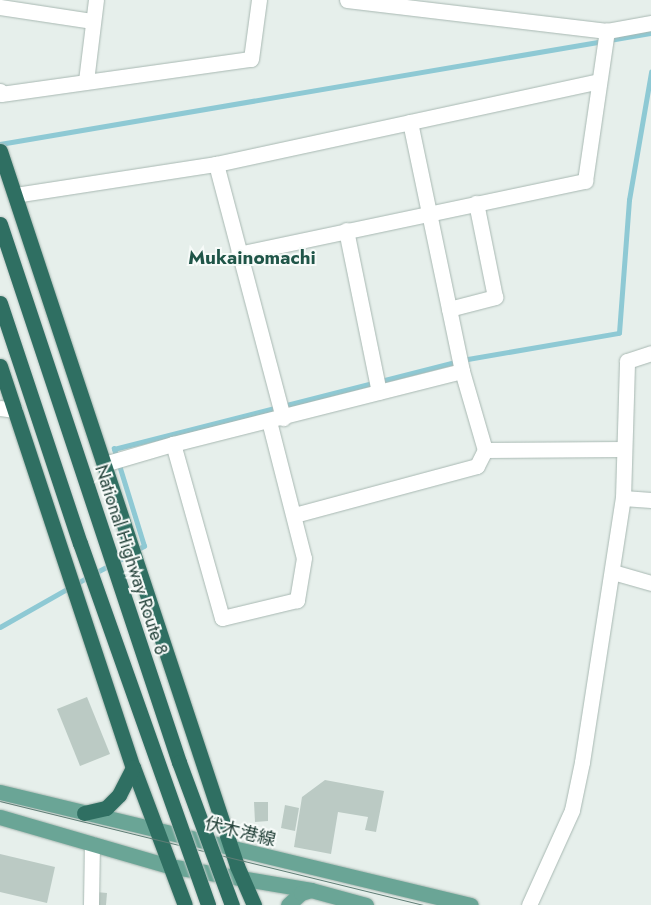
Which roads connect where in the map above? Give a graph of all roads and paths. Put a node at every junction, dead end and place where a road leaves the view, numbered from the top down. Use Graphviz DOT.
graph roads {
  1 [pos="96,0"];
  2 [pos="259,0"];
  3 [pos="347,0"];
  4 [pos="0,7"];
  5 [pos="93,21"];
  6 [pos="651,23"];
  7 [pos="608,31"];
  8 [pos="86,81"];
  9 [pos="599,81"];
  10 [pos="0,91"];
  11 [pos="410,122"];
  12 [pos="0,151"];
  13 [pos="216,164"];
  14 [pos="15,195"];
  15 [pos="476,204"];
  16 [pos="429,213"];
  17 [pos="0,224"];
  18 [pos="346,230"];
  19 [pos="238,254"];
  20 [pos="0,303"];
  21 [pos="449,309"];
  22 [pos="651,353"];
  23 [pos="460,362"];
  24 [pos="0,366"];
  25 [pos="378,386"];
  26 [pos="7,409"];
  27 [pos="276,420"];
  28 [pos="173,444"];
  29 [pos="624,449"];
  30 [pos="485,450"];
  31 [pos="104,464"];
  32 [pos="623,498"];
  33 [pos="651,500"];
  34 [pos="294,515"];
  35 [pos="613,572"];
  36 [pos="651,583"];
  37 [pos="133,767"];
  38 [pos="0,792"];
  39 [pos="84,813"];
  40 [pos="0,817"];
  41 [pos="156,830"];
  42 [pos="92,844"];
  43 [pos="232,850"];
  44 [pos="169,866"];
  45 [pos="242,878"];
  46 [pos="311,890"];
  47 [pos="91,905"];
  48 [pos="185,905"];
  49 [pos="208,905"];
  50 [pos="232,905"];
  51 [pos="254,905"];
  52 [pos="288,905"];
  53 [pos="366,905"];
  54 [pos="472,905"];
  55 [pos="529,905"];
  1 -- 5 [label="street"];
  2 -- 8 [label="street"];
  3 -- 7 [label="street"];
  4 -- 5 [label="street"];
  5 -- 8 [label="street"];
  6 -- 7 [label="street"];
  7 -- 9 [label="street"];
  8 -- 10 [label="street"];
  9 -- 11 [label="street"];
  9 -- 15 [label="street"];
  11 -- 13 [label="street"];
  11 -- 16 [label="street"];
  12 -- 14 [label="highway"];
  13 -- 14 [label="street"];
  13 -- 19 [label="street"];
  14 -- 31 [label="highway"];
  15 -- 16 [label="street"];
  15 -- 21 [label="street"];
  16 -- 18 [label="street"];
  16 -- 21 [label="street"];
  17 -- 50 [label="highway, National Highway Route 8, bridge"];
  18 -- 19 [label="street"];
  18 -- 25 [label="street"];
  19 -- 27 [label="street"];
  20 -- 49 [label="highway, bridge"];
  21 -- 23 [label="street"];
  22 -- 29 [label="street"];
  23 -- 25 [label="street"];
  23 -- 30 [label="street"];
  24 -- 26 [label="highway"];
  25 -- 27 [label="street"];
  26 -- 37 [label="highway"];
  27 -- 28 [label="street"];
  27 -- 34 [label="street"];
  28 -- 31 [label="street"];
  28 -- 34 [label="street"];
  29 -- 30 [label="street"];
  29 -- 32 [label="street"];
  30 -- 34 [label="street"];
  31 -- 43 [label="highway"];
  32 -- 33 [label="street"];
  32 -- 35 [label="street"];
  35 -- 36 [label="street"];
  35 -- 55 [label="street"];
  37 -- 39 [label="highway"];
  37 -- 41 [label="highway"];
  38 -- 39 [label="main road, 伏木港線"];
  39 -- 41 [label="main road, 伏木港線"];
  40 -- 42 [label="main road"];
  41 -- 43 [label="main road, 伏木港線"];
  41 -- 44 [label="highway"];
  42 -- 44 [label="main road"];
  42 -- 47 [label="street"];
  43 -- 45 [label="highway"];
  43 -- 54 [label="main road, 伏木港線"];
  44 -- 45 [label="main road"];
  44 -- 48 [label="highway"];
  45 -- 46 [label="main road"];
  45 -- 51 [label="highway"];
  46 -- 52 [label="main road"];
  46 -- 53 [label="main road"];
}
